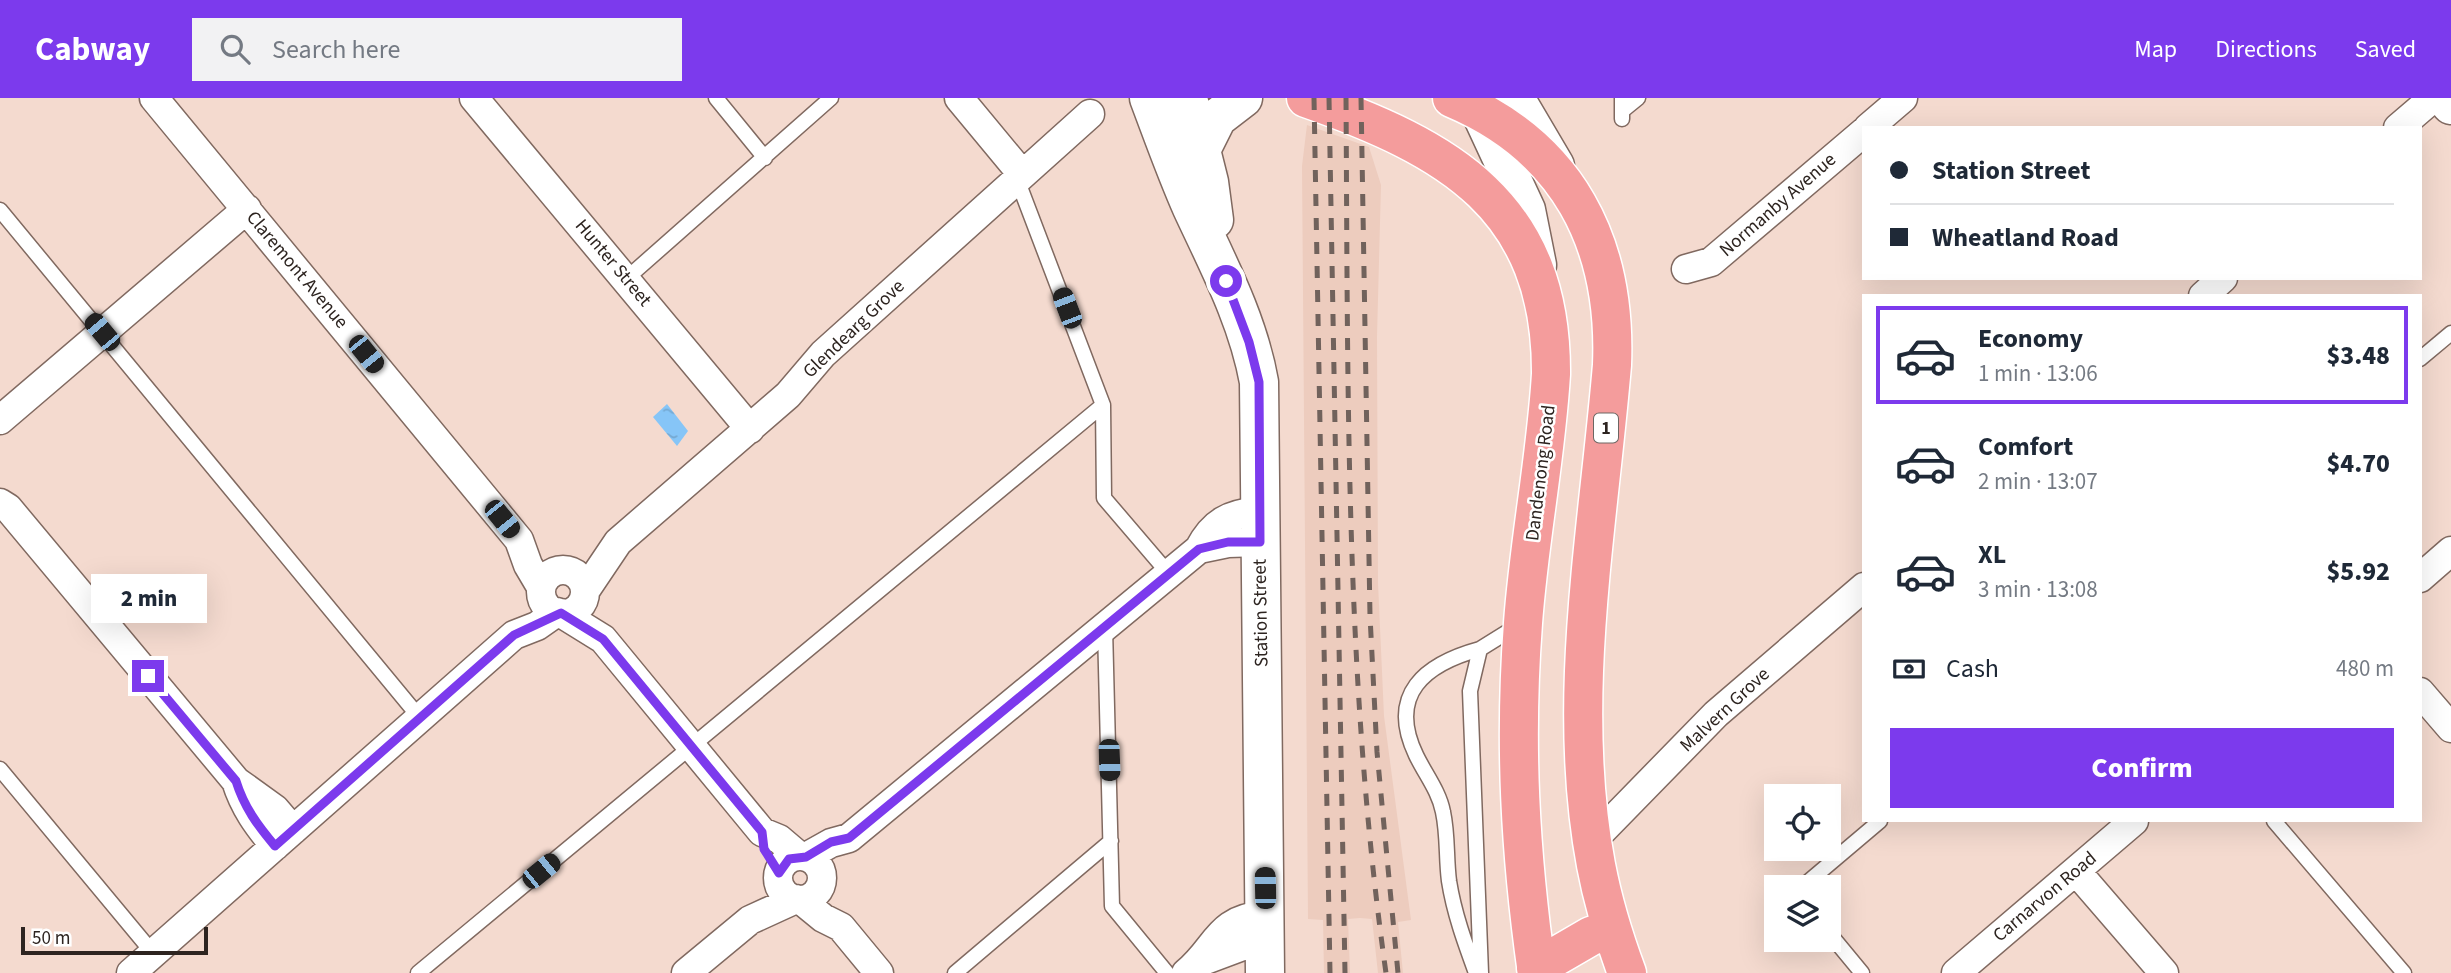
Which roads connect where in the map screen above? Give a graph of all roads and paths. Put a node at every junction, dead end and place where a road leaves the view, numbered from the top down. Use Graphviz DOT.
graph roads {
  1 [pos="154,98"];
  2 [pos="474,98"];
  3 [pos="716,98"];
  4 [pos="831,98"];
  5 [pos="958,98"];
  6 [pos="1149,98"];
  7 [pos="1188,98"];
  8 [pos="1243,98"];
  9 [pos="1306,98"];
  10 [pos="1515,98"];
  11 [pos="1637,98"];
  12 [pos="1903,98"];
  13 [pos="2433,98"];
  14 [pos="2445,98"];
  15 [pos="1468,102"];
  16 [pos="2451,105"];
  17 [pos="1622,109"];
  18 [pos="1090,114"];
  19 [pos="1870,126"];
  20 [pos="2400,126"];
  21 [pos="1862,134"];
  22 [pos="1201,150"];
  23 [pos="765,158"];
  24 [pos="1020,176"];
  25 [pos="1571,192"];
  26 [pos="247,209"];
  27 [pos="0,210"];
  28 [pos="1219,261"];
  29 [pos="1686,269"];
  30 [pos="626,279"];
  31 [pos="2221,280"];
  32 [pos="2205,294"];
  33 [pos="1543,298"];
  34 [pos="102,332"];
  35 [pos="2451,333"];
  36 [pos="2422,357"];
  37 [pos="1104,405"];
  38 [pos="0,419"];
  39 [pos="750,429"];
  40 [pos="3,499"];
  41 [pos="1259,526"];
  42 [pos="618,542"];
  43 [pos="2451,551"];
  44 [pos="1169,574"];
  45 [pos="2422,576"];
  46 [pos="1862,589"];
  47 [pos="554,591"];
  48 [pos="584,594"];
  49 [pos="1523,622"];
  50 [pos="1105,626"];
  51 [pos="603,639"];
  52 [pos="1480,649"];
  53 [pos="2422,694"];
  54 [pos="420,718"];
  55 [pos="2451,728"];
  56 [pos="691,747"];
  57 [pos="0,769"];
  58 [pos="1879,822"];
  59 [pos="2133,822"];
  60 [pos="2275,822"];
  61 [pos="284,838"];
  62 [pos="1111,841"];
  63 [pos="1592,841"];
  64 [pos="2076,871"];
  65 [pos="1816,875"];
  66 [pos="800,879"];
  67 [pos="1611,929"];
  68 [pos="1265,945"];
  69 [pos="1841,948"];
  70 [pos="153,953"];
  71 [pos="1193,967"];
  72 [pos="1536,970"];
  73 [pos="131,973"];
  74 [pos="418,973"];
  75 [pos="686,973"];
  76 [pos="879,973"];
  77 [pos="955,973"];
  78 [pos="1167,973"];
  79 [pos="1476,973"];
  80 [pos="1481,973"];
  81 [pos="1627,973"];
  82 [pos="1861,973"];
  83 [pos="1956,973"];
  84 [pos="2164,973"];
  85 [pos="2404,973"];
  1 -- 26 [label="street, Claremont Avenue"];
  2 -- 30 [label="street, Hunter Street"];
  3 -- 23 [label="lane"];
  4 -- 23 [label="lane"];
  5 -- 24 [label="street"];
  6 -- 28 [label="street, Station Street"];
  7 -- 22 [label="street, Station Street"];
  8 -- 22 [label="street"];
  9 -- 33 [label="highway, Dandenong Road"];
  10 -- 25 [label="street"];
  11 -- 17 [label="lane"];
  12 -- 19 [label="street"];
  13 -- 20 [label="street"];
  14 -- 16 [label="street"];
  15 -- 25 [label="highway, 1"];
  15 -- 33 [label="street"];
  18 -- 24 [label="street, Glendearg Grove"];
  21 -- 29 [label="street, Normanby Avenue"];
  22 -- 28 [label="street, Station Street"];
  23 -- 30 [label="lane"];
  24 -- 37 [label="lane"];
  24 -- 39 [label="street, Glendearg Grove"];
  25 -- 63 [label="highway, 1"];
  26 -- 34 [label="street"];
  26 -- 47 [label="street, Claremont Avenue"];
  27 -- 34 [label="lane"];
  28 -- 41 [label="street, Station Street"];
  30 -- 39 [label="street, Hunter Street"];
  31 -- 32 [label="street"];
  33 -- 49 [label="highway, Dandenong Road"];
  34 -- 38 [label="street"];
  34 -- 54 [label="lane"];
  35 -- 36 [label="lane"];
  37 -- 44 [label="lane"];
  37 -- 56 [label="lane"];
  39 -- 42 [label="street, Glendearg Grove"];
  40 -- 61 [label="street"];
  41 -- 44 [label="street"];
  41 -- 68 [label="street, Station Street"];
  42 -- 47 [label="street, Glendearg Grove"];
  42 -- 48 [label="street, Glendearg Grove"];
  43 -- 45 [label="street"];
  44 -- 50 [label="street"];
  46 -- 63 [label="street, Malvern Grove"];
  47 -- 48 [label="street, Claremont Avenue"];
  47 -- 51 [label="street"];
  47 -- 54 [label="street, Glendearg Grove"];
  48 -- 51 [label="street"];
  49 -- 52 [label="lane"];
  49 -- 72 [label="highway, Dandenong Road"];
  50 -- 62 [label="lane"];
  50 -- 66 [label="street"];
  51 -- 56 [label="street"];
  52 -- 79 [label="lane"];
  52 -- 80 [label="lane"];
  53 -- 55 [label="street"];
  54 -- 61 [label="street, Glendearg Grove"];
  56 -- 66 [label="street"];
  56 -- 74 [label="lane"];
  57 -- 70 [label="lane"];
  58 -- 65 [label="lane"];
  59 -- 64 [label="street, Carnarvon Road"];
  60 -- 85 [label="lane"];
  61 -- 70 [label="street, Glendearg Grove"];
  62 -- 77 [label="lane"];
  62 -- 78 [label="lane"];
  63 -- 67 [label="highway, 1"];
  64 -- 83 [label="street, Carnarvon Road"];
  64 -- 84 [label="street"];
  66 -- 75 [label="street"];
  66 -- 76 [label="street"];
  67 -- 72 [label="highway"];
  67 -- 81 [label="highway, 1"];
  68 -- 71 [label="street"];
  69 -- 82 [label="lane"];
  70 -- 73 [label="street, Glendearg Grove"];
}
